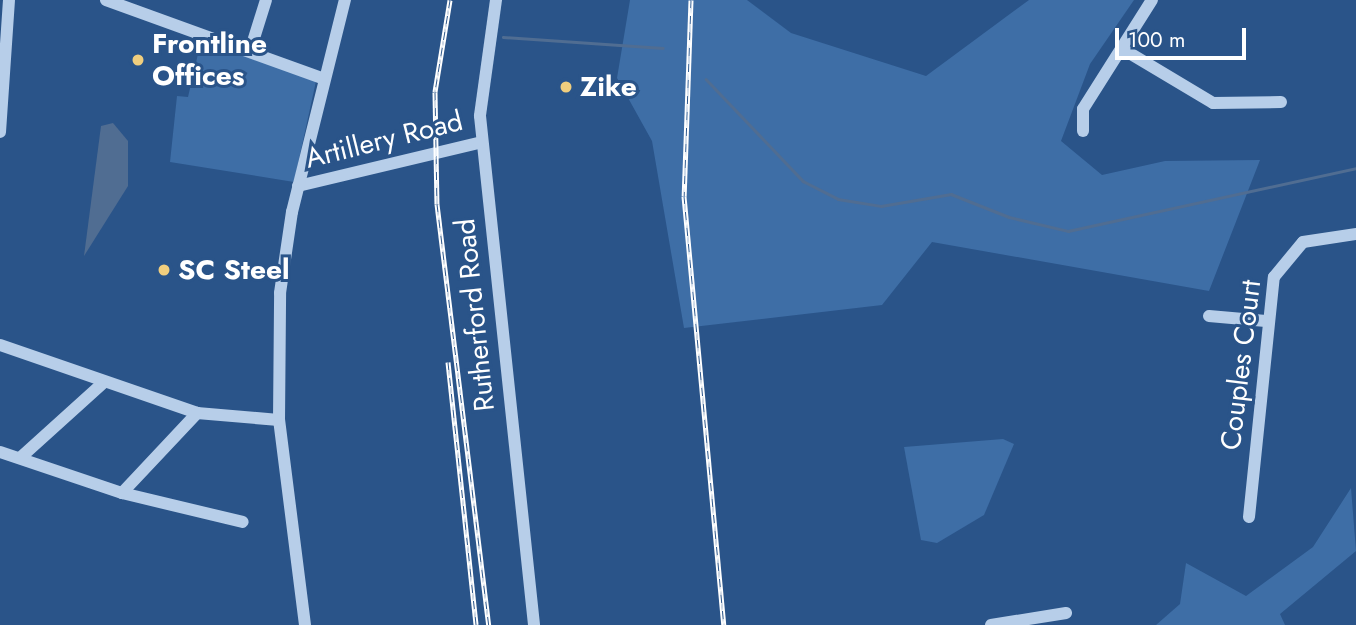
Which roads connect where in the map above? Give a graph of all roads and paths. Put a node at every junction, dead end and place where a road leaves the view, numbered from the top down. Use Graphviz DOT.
graph roads {
  1 [pos="9,0"];
  2 [pos="106,0"];
  3 [pos="266,0"];
  4 [pos="345,0"];
  5 [pos="496,0"];
  6 [pos="1152,0"];
  7 [pos="1121,48"];
  8 [pos="250,51"];
  9 [pos="324,79"];
  10 [pos="1281,102"];
  11 [pos="1083,131"];
  12 [pos="0,132"];
  13 [pos="482,142"];
  14 [pos="298,186"];
  15 [pos="1356,234"];
  16 [pos="1209,316"];
  17 [pos="1266,321"];
  18 [pos="0,345"];
  19 [pos="104,382"];
  20 [pos="197,413"];
  21 [pos="279,420"];
  22 [pos="0,452"];
  23 [pos="20,458"];
  24 [pos="122,493"];
  25 [pos="1249,517"];
  26 [pos="243,522"];
  27 [pos="1066,613"];
  28 [pos="305,625"];
  29 [pos="534,625"];
  30 [pos="991,625"];
  1 -- 12 [label="street"];
  2 -- 8 [label="street"];
  3 -- 8 [label="street"];
  4 -- 9 [label="street"];
  5 -- 13 [label="street, Rutherford Road"];
  6 -- 7 [label="street"];
  7 -- 10 [label="street"];
  7 -- 11 [label="street"];
  8 -- 9 [label="street"];
  9 -- 14 [label="street"];
  13 -- 14 [label="street, Artillery Road"];
  13 -- 29 [label="street, Rutherford Road"];
  14 -- 21 [label="street"];
  15 -- 17 [label="street, Couples Court"];
  16 -- 17 [label="street"];
  17 -- 25 [label="street, Couples Court"];
  18 -- 19 [label="street"];
  19 -- 20 [label="street"];
  19 -- 23 [label="street"];
  20 -- 21 [label="street"];
  20 -- 24 [label="street"];
  21 -- 28 [label="street"];
  22 -- 23 [label="street"];
  23 -- 24 [label="street"];
  24 -- 26 [label="street"];
  27 -- 30 [label="street"];
}
